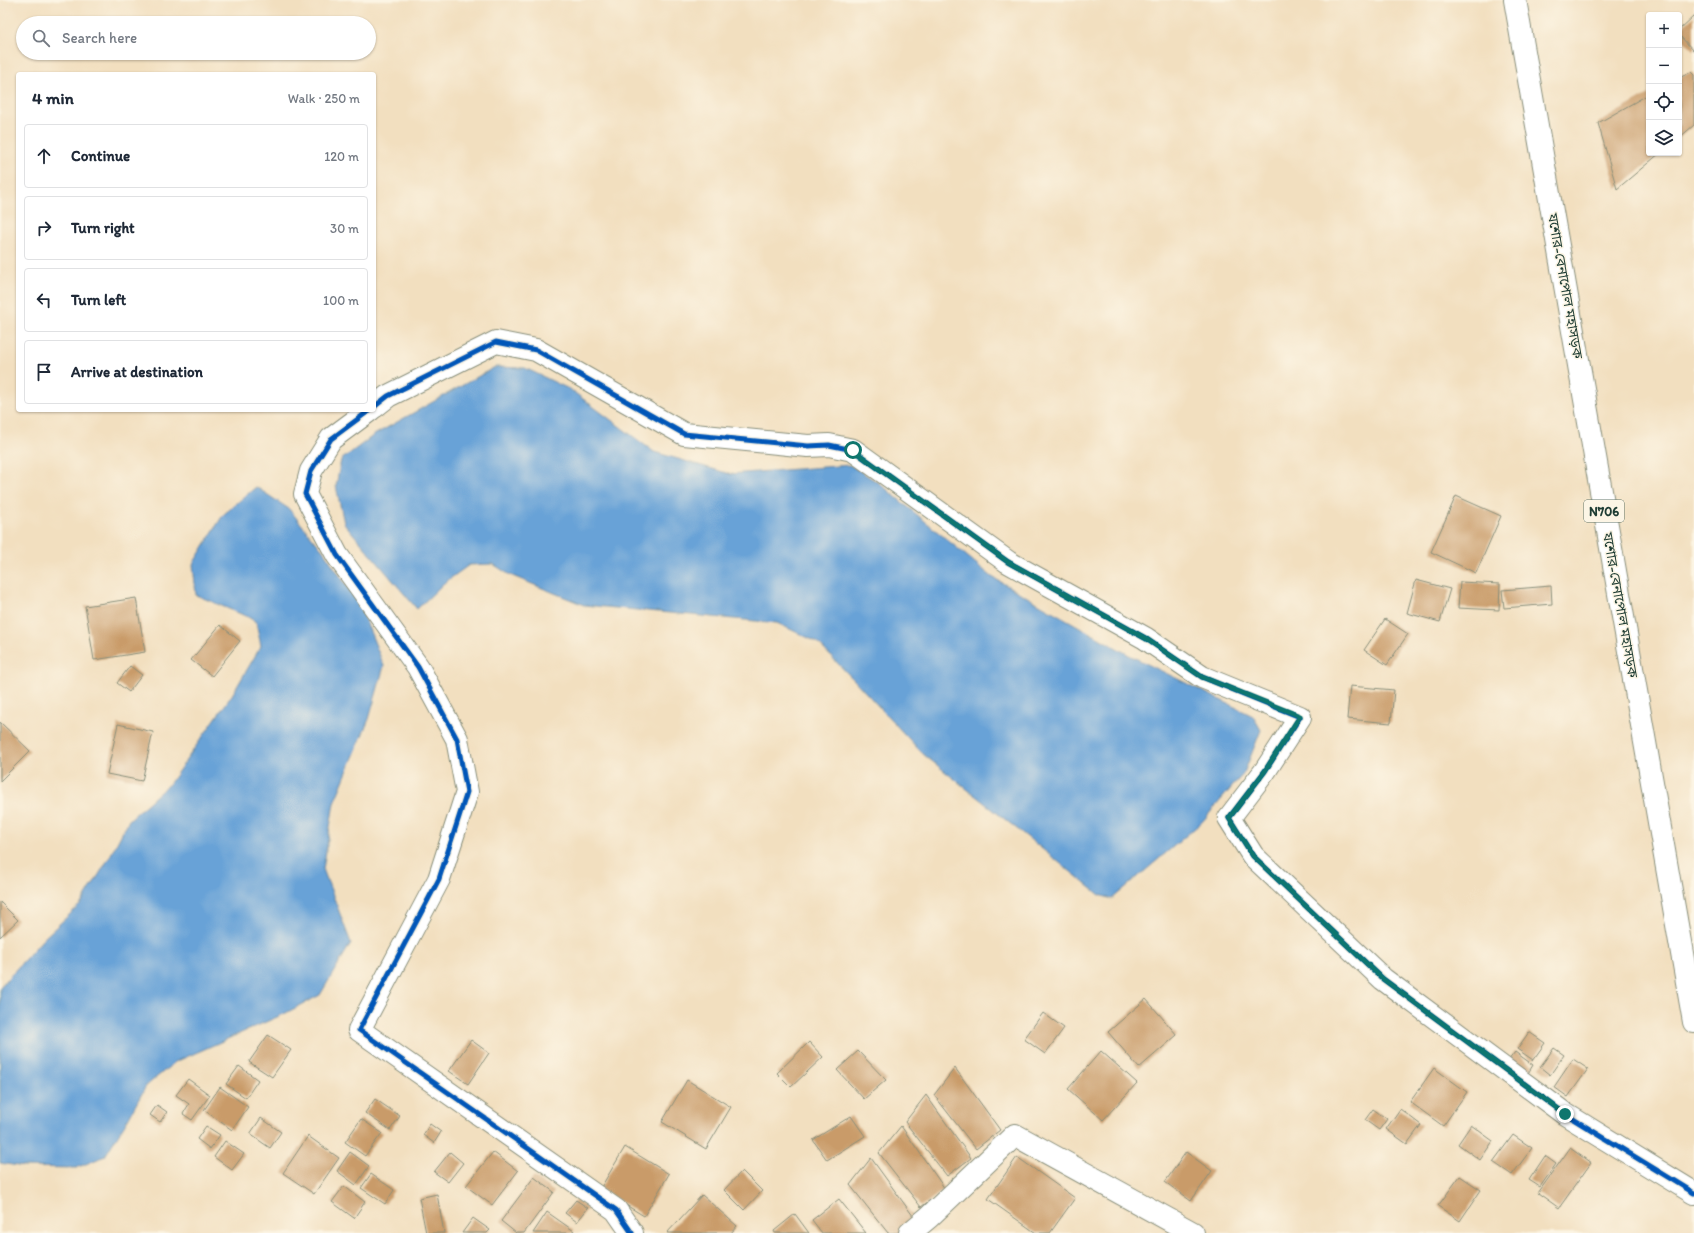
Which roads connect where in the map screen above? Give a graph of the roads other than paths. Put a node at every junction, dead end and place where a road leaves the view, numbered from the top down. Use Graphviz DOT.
graph roads {
  1 [pos="1514,0"];
  2 [pos="376,405"];
  3 [pos="367,412"];
  4 [pos="1694,1022"];
  5 [pos="1694,1193"];
  6 [pos="632,1233"];
  7 [pos="910,1233"];
  8 [pos="1193,1233"];
  1 -- 4 [label="main road, যশোর-বেনাপোল মহাসড়ক / N706"];
  2 -- 5 [label="main road"];
  3 -- 6 [label="main road"];
  7 -- 8 [label="main road"];
}
